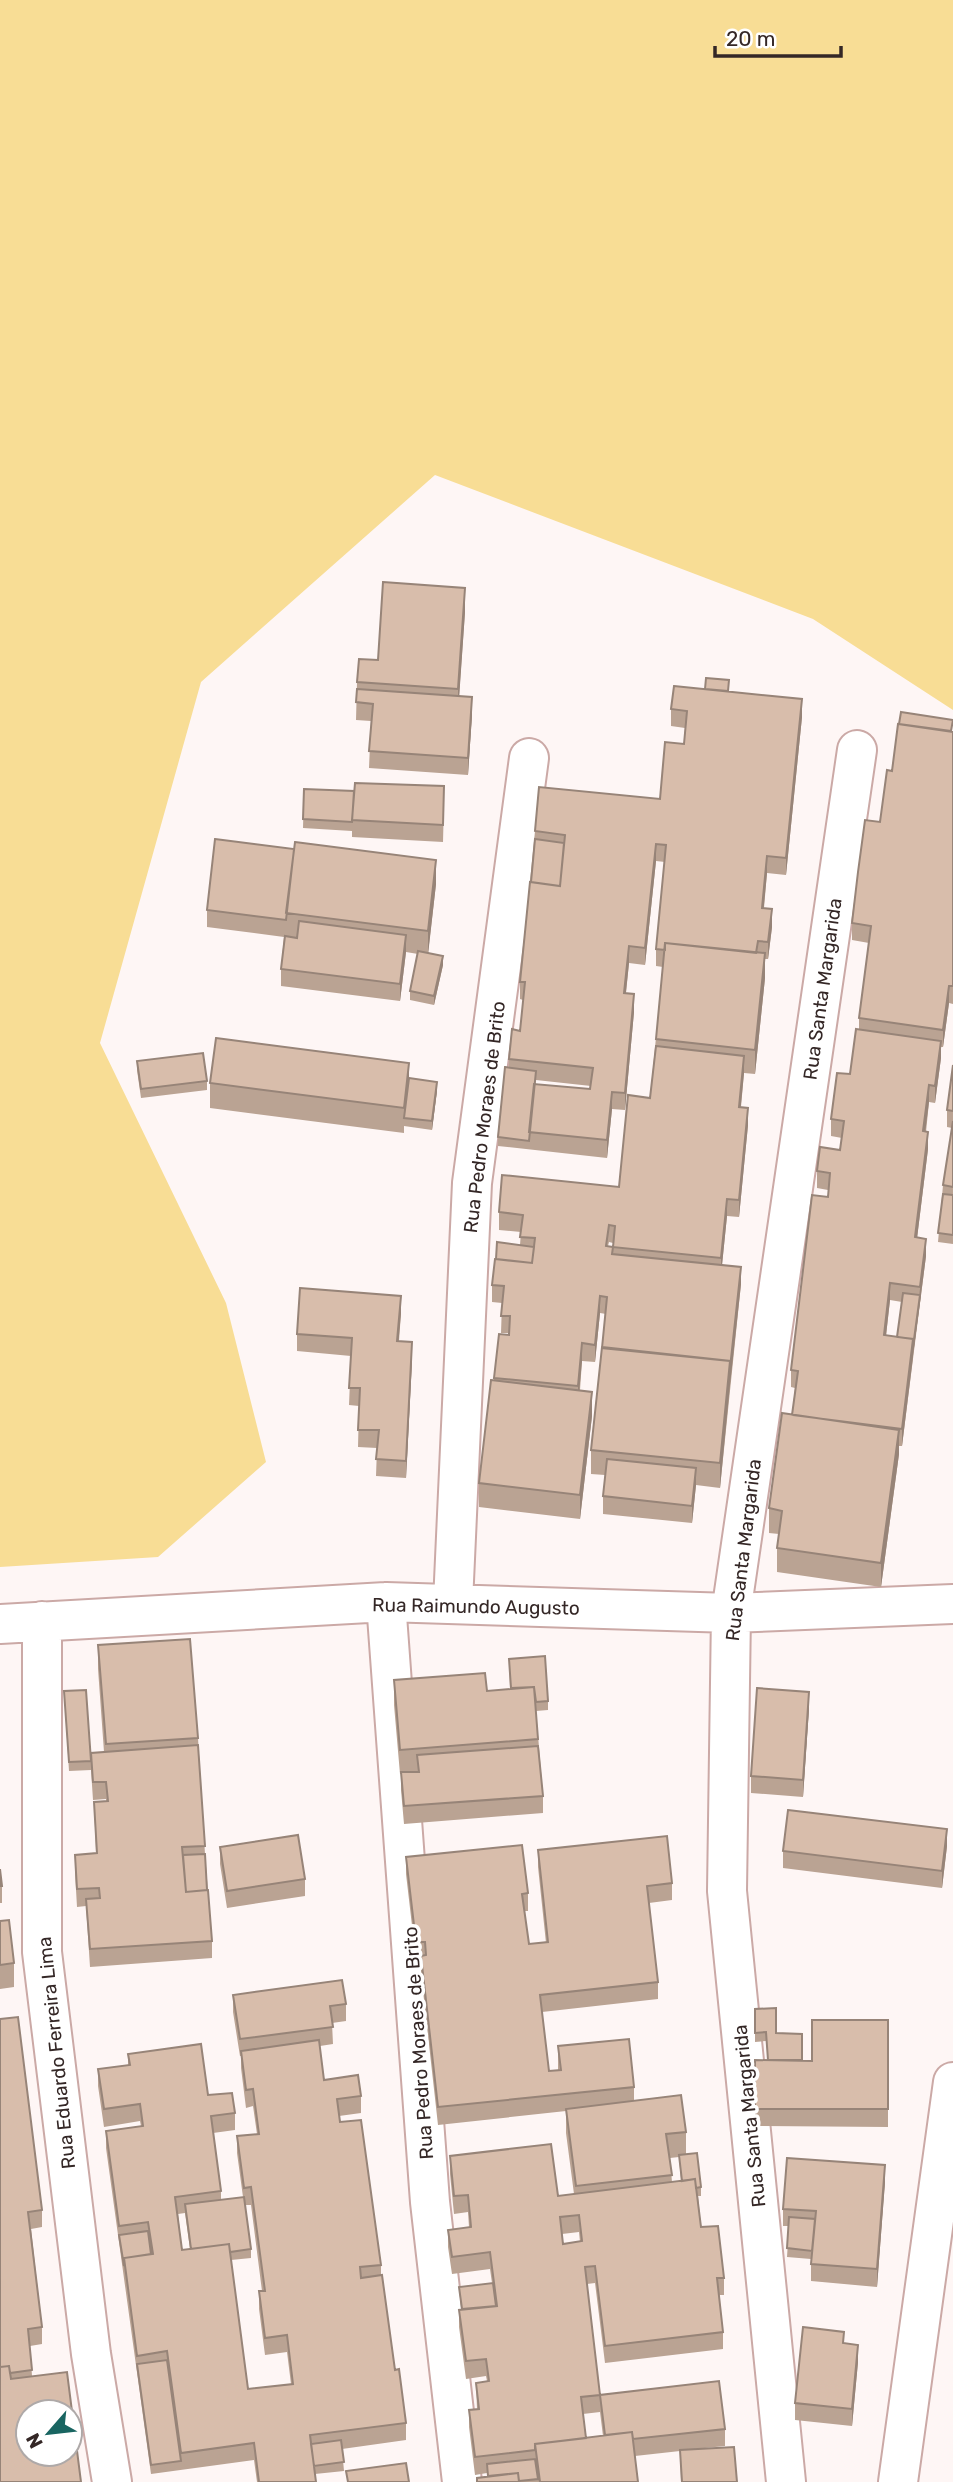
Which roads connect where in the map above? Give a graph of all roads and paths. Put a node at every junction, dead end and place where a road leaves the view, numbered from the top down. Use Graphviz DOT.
graph roads {
  1 [pos="857,750"];
  2 [pos="529,758"];
  3 [pos="386,1602"];
  4 [pos="453,1603"];
  5 [pos="953,1604"];
  6 [pos="731,1613"];
  7 [pos="42,1621"];
  8 [pos="0,1624"];
  9 [pos="953,2082"];
  10 [pos="947,2181"];
  11 [pos="112,2482"];
  12 [pos="462,2482"];
  13 [pos="786,2482"];
  14 [pos="898,2482"];
  1 -- 6 [label="street, Rua Santa Margarida"];
  2 -- 4 [label="street, Rua Pedro Moraes de Brito"];
  3 -- 4 [label="street, Rua Raimundo Augusto"];
  3 -- 7 [label="street, Rua Raimundo Augusto"];
  3 -- 12 [label="street, Rua Pedro Moraes de Brito"];
  4 -- 6 [label="street, Rua Raimundo Augusto"];
  5 -- 6 [label="street, Rua Raimundo Augusto"];
  6 -- 13 [label="street, Rua Santa Margarida"];
  7 -- 8 [label="street, Rua Raimundo Augusto"];
  7 -- 11 [label="street, Rua Eduardo Ferreira Lima"];
  9 -- 10 [label="street"];
  10 -- 14 [label="street"];
}
